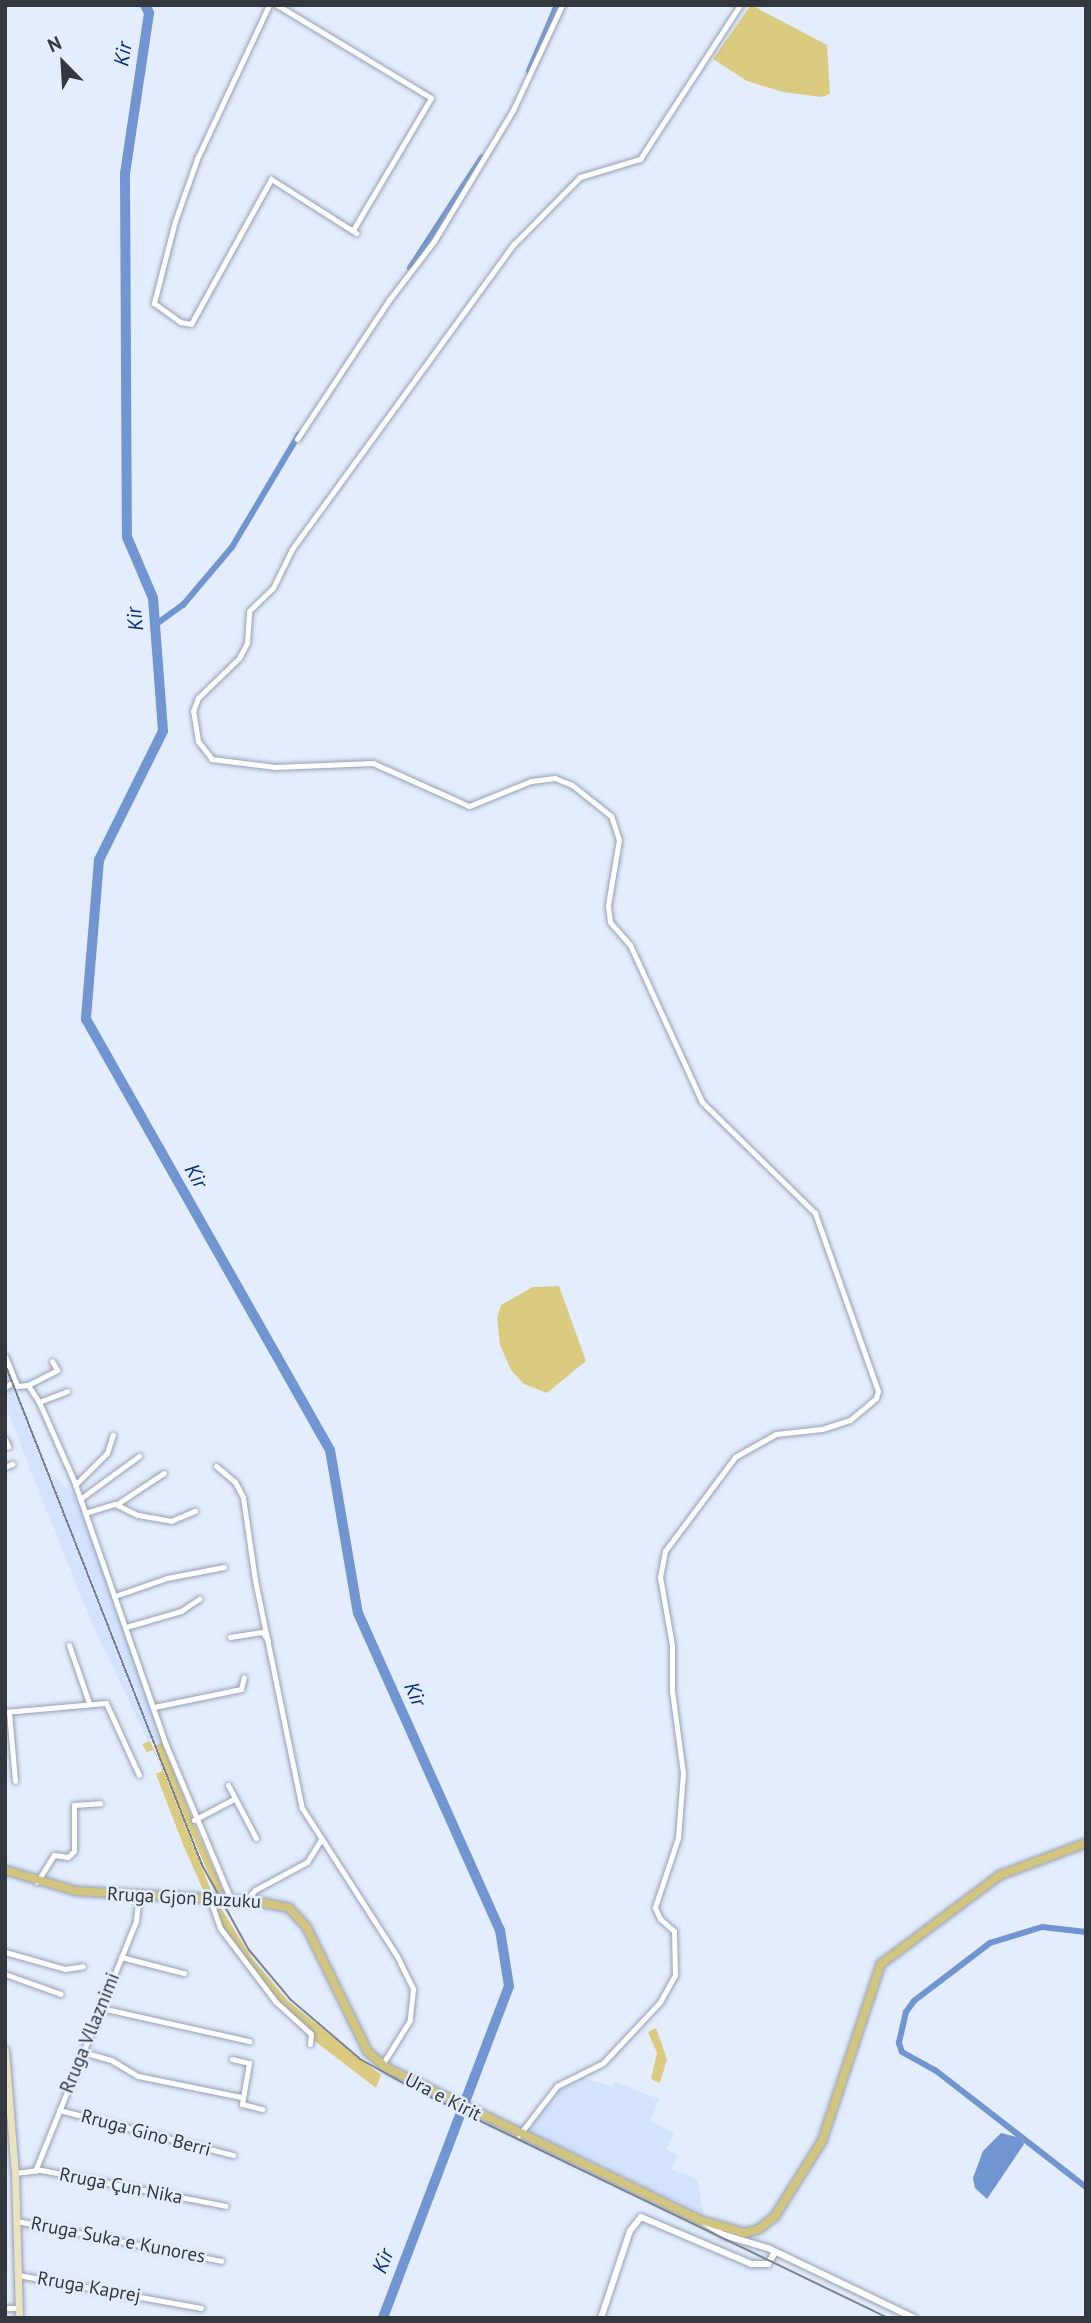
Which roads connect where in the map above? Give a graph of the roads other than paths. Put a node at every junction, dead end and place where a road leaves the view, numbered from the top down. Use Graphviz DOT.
graph roads {
  1 [pos="269,5"];
  2 [pos="277,5"];
  3 [pos="562,5"];
  4 [pos="740,5"];
  5 [pos="297,439"];
  6 [pos="5,1356"];
  7 [pos="52,1360"];
  8 [pos="15,1381"];
  9 [pos="28,1385"];
  10 [pos="5,1387"];
  11 [pos="67,1391"];
  12 [pos="39,1402"];
  13 [pos="113,1435"];
  14 [pos="5,1439"];
  15 [pos="8,1446"];
  16 [pos="139,1456"];
  17 [pos="12,1464"];
  18 [pos="5,1466"];
  19 [pos="216,1466"];
  20 [pos="164,1473"];
  21 [pos="75,1485"];
  22 [pos="80,1499"];
  23 [pos="116,1504"];
  24 [pos="195,1511"];
  25 [pos="85,1513"];
  26 [pos="224,1567"];
  27 [pos="115,1597"];
  28 [pos="199,1599"];
  29 [pos="126,1627"];
  30 [pos="230,1637"];
  31 [pos="268,1640"];
  32 [pos="69,1645"];
  33 [pos="244,1677"];
  34 [pos="89,1703"];
  35 [pos="5,1705"];
  36 [pos="154,1707"];
  37 [pos="7,1712"];
  38 [pos="139,1775"];
  39 [pos="15,1781"];
  40 [pos="228,1785"];
  41 [pos="234,1799"];
  42 [pos="100,1803"];
  43 [pos="194,1820"];
  44 [pos="256,1838"];
  45 [pos="321,1840"];
  46 [pos="1086,1843"];
  47 [pos="5,1873"];
  48 [pos="37,1882"];
  49 [pos="139,1894"];
  50 [pos="210,1899"];
  51 [pos="231,1900"];
  52 [pos="246,1900"];
  53 [pos="5,1952"];
  54 [pos="121,1957"];
  55 [pos="83,1966"];
  56 [pos="184,1973"];
  57 [pos="5,1974"];
  58 [pos="61,1994"];
  59 [pos="101,2008"];
  60 [pos="250,2041"];
  61 [pos="310,2044"];
  62 [pos="5,2050"];
  63 [pos="83,2052"];
  64 [pos="232,2059"];
  65 [pos="384,2066"];
  66 [pos="241,2097"];
  67 [pos="262,2109"];
  68 [pos="59,2110"];
  69 [pos="519,2135"];
  70 [pos="233,2155"];
  71 [pos="35,2171"];
  72 [pos="15,2173"];
  73 [pos="5,2191"];
  74 [pos="16,2192"];
  75 [pos="226,2206"];
  76 [pos="700,2220"];
  77 [pos="16,2221"];
  78 [pos="775,2252"];
  79 [pos="221,2260"];
  80 [pos="18,2275"];
  81 [pos="5,2308"];
  82 [pos="19,2308"];
  83 [pos="201,2308"];
  84 [pos="19,2318"];
  85 [pos="601,2318"];
  86 [pos="914,2318"];
  1 -- 2 [label="street"];
  3 -- 5 [label="street"];
  4 -- 69 [label="street"];
  6 -- 8 [label="street"];
  7 -- 9 [label="street"];
  8 -- 9 [label="street"];
  8 -- 10 [label="street"];
  9 -- 12 [label="street"];
  11 -- 12 [label="street"];
  12 -- 21 [label="street"];
  13 -- 21 [label="street"];
  14 -- 15 [label="street"];
  16 -- 22 [label="street"];
  17 -- 18 [label="street"];
  19 -- 31 [label="street"];
  20 -- 23 [label="street"];
  21 -- 22 [label="street"];
  22 -- 25 [label="street"];
  23 -- 24 [label="street"];
  23 -- 25 [label="street"];
  25 -- 27 [label="street"];
  26 -- 27 [label="street"];
  27 -- 29 [label="street"];
  28 -- 29 [label="street"];
  29 -- 36 [label="street"];
  30 -- 31 [label="street"];
  31 -- 45 [label="street"];
  32 -- 34 [label="street"];
  33 -- 36 [label="street"];
  34 -- 37 [label="street"];
  34 -- 38 [label="street"];
  35 -- 37 [label="street"];
  36 -- 43 [label="street"];
  37 -- 39 [label="street"];
  40 -- 41 [label="street"];
  41 -- 43 [label="street"];
  41 -- 44 [label="street"];
  42 -- 48 [label="street"];
  43 -- 51 [label="street"];
  45 -- 52 [label="street"];
  45 -- 65 [label="street"];
  46 -- 76 [label="main road"];
  47 -- 48 [label="main road, Rruga Gjon Buzuku"];
  48 -- 49 [label="main road, Rruga Gjon Buzuku"];
  49 -- 50 [label="main road, Rruga Gjon Buzuku"];
  49 -- 54 [label="street, Rruga Vllaznimi"];
  50 -- 51 [label="main road, Rruga Gjon Buzuku"];
  50 -- 61 [label="street"];
  51 -- 52 [label="main road, Rruga Gjon Buzuku"];
  52 -- 65 [label="main road, Rruga Gjon Buzuku"];
  53 -- 55 [label="street"];
  54 -- 56 [label="street"];
  54 -- 59 [label="street, Rruga Vllaznimi"];
  57 -- 58 [label="street"];
  59 -- 60 [label="street"];
  59 -- 63 [label="street, Rruga Vllaznimi"];
  62 -- 72 [label="main road"];
  63 -- 66 [label="street"];
  63 -- 68 [label="street, Rruga Vllaznimi"];
  64 -- 66 [label="street"];
  65 -- 69 [label="main road, Ura e Kirit"];
  66 -- 67 [label="street"];
  68 -- 70 [label="street, Rruga Gino Berri"];
  68 -- 71 [label="street, Rruga Vllaznimi"];
  69 -- 76 [label="main road"];
  71 -- 72 [label="street, Rruga Çun Nika"];
  71 -- 75 [label="street, Rruga Çun Nika"];
  72 -- 74 [label="main road"];
  73 -- 74 [label="street"];
  74 -- 77 [label="main road"];
  76 -- 78 [label="street"];
  77 -- 79 [label="street, Rruga Suka e Kunores"];
  77 -- 80 [label="main road"];
  78 -- 85 [label="street"];
  78 -- 86 [label="street"];
  80 -- 82 [label="main road"];
  80 -- 83 [label="street, Rruga Kaprej"];
  81 -- 82 [label="street"];
  82 -- 84 [label="main road"];
}
